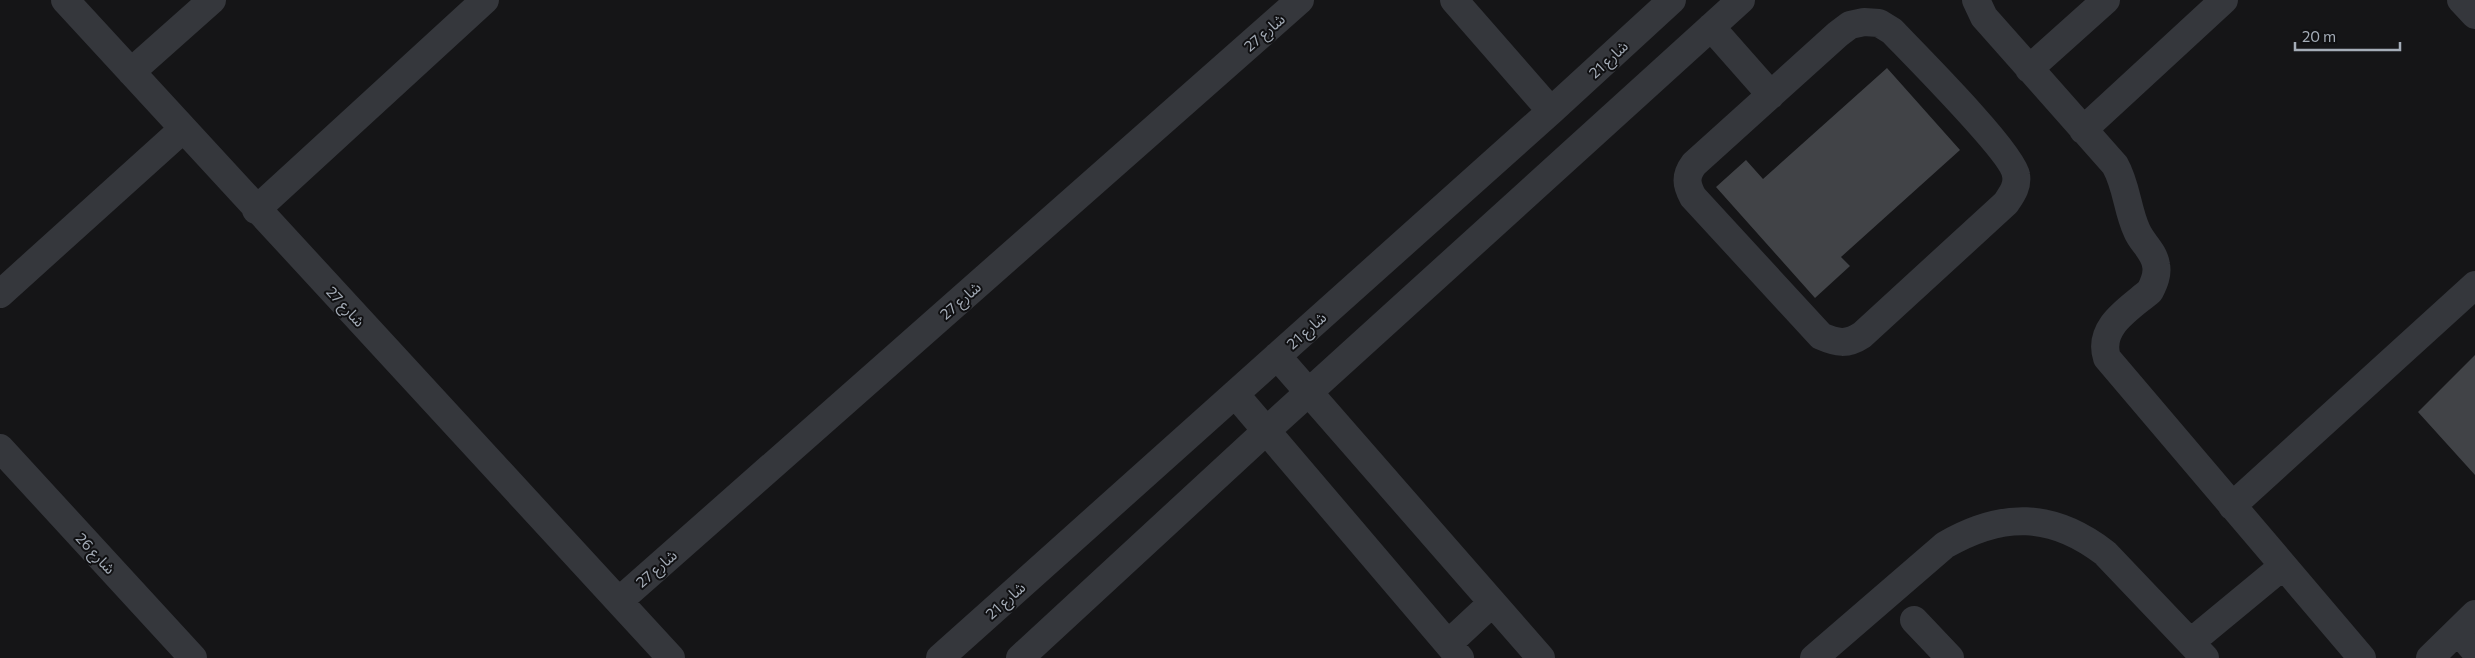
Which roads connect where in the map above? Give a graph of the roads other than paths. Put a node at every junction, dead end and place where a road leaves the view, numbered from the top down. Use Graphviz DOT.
graph roads {
  1 [pos="65,0"];
  2 [pos="212,0"];
  3 [pos="1300,0"];
  4 [pos="1454,0"];
  5 [pos="1672,0"];
  6 [pos="1741,0"];
  7 [pos="1976,0"];
  8 [pos="2106,0"];
  9 [pos="2224,0"];
  10 [pos="2461,0"];
  11 [pos="471,4"];
  12 [pos="2475,15"];
  13 [pos="1711,27"];
  14 [pos="2028,69"];
  15 [pos="131,72"];
  16 [pos="1771,94"];
  17 [pos="1551,111"];
  18 [pos="183,129"];
  19 [pos="2083,130"];
  20 [pos="256,210"];
  21 [pos="2475,285"];
  22 [pos="0,294"];
  23 [pos="1277,356"];
  24 [pos="1310,393"];
  25 [pos="1235,394"];
  26 [pos="1266,431"];
  27 [pos="0,448"];
  28 [pos="2232,506"];
  29 [pos="2283,566"];
  30 [pos="620,601"];
  31 [pos="1492,603"];
  32 [pos="1914,620"];
  33 [pos="2469,632"];
  34 [pos="2198,650"];
  35 [pos="1454,651"];
  36 [pos="193,658"];
  37 [pos="671,658"];
  38 [pos="940,658"];
  39 [pos="1020,658"];
  40 [pos="1540,658"];
  41 [pos="1814,658"];
  42 [pos="1950,658"];
  43 [pos="2362,658"];
  44 [pos="2430,658"];
  1 -- 15 [label="street, شارع 27"];
  2 -- 15 [label="street"];
  3 -- 30 [label="street, شارع 27"];
  4 -- 17 [label="street"];
  5 -- 17 [label="street, شارع 21"];
  6 -- 13 [label="street"];
  7 -- 14 [label="street"];
  8 -- 14 [label="street"];
  9 -- 19 [label="street"];
  10 -- 12 [label="street"];
  11 -- 20 [label="street"];
  13 -- 16 [label="street"];
  13 -- 24 [label="street"];
  14 -- 19 [label="street"];
  15 -- 18 [label="street, شارع 27"];
  16 -- 16 [label="street"];
  17 -- 23 [label="street, شارع 21"];
  18 -- 20 [label="street, شارع 27"];
  18 -- 22 [label="street"];
  19 -- 28 [label="street"];
  20 -- 30 [label="street, شارع 27"];
  21 -- 28 [label="street"];
  23 -- 24 [label="street"];
  23 -- 25 [label="street, شارع 21"];
  24 -- 26 [label="street"];
  24 -- 31 [label="street"];
  25 -- 26 [label="street"];
  25 -- 38 [label="street, شارع 21"];
  26 -- 35 [label="street"];
  26 -- 39 [label="street"];
  27 -- 36 [label="street, شارع 26"];
  28 -- 29 [label="street"];
  29 -- 34 [label="street"];
  29 -- 43 [label="street"];
  30 -- 37 [label="street, شارع 27"];
  31 -- 35 [label="street"];
  31 -- 40 [label="street"];
  32 -- 42 [label="street"];
  33 -- 44 [label="street"];
  34 -- 41 [label="street"];
}
